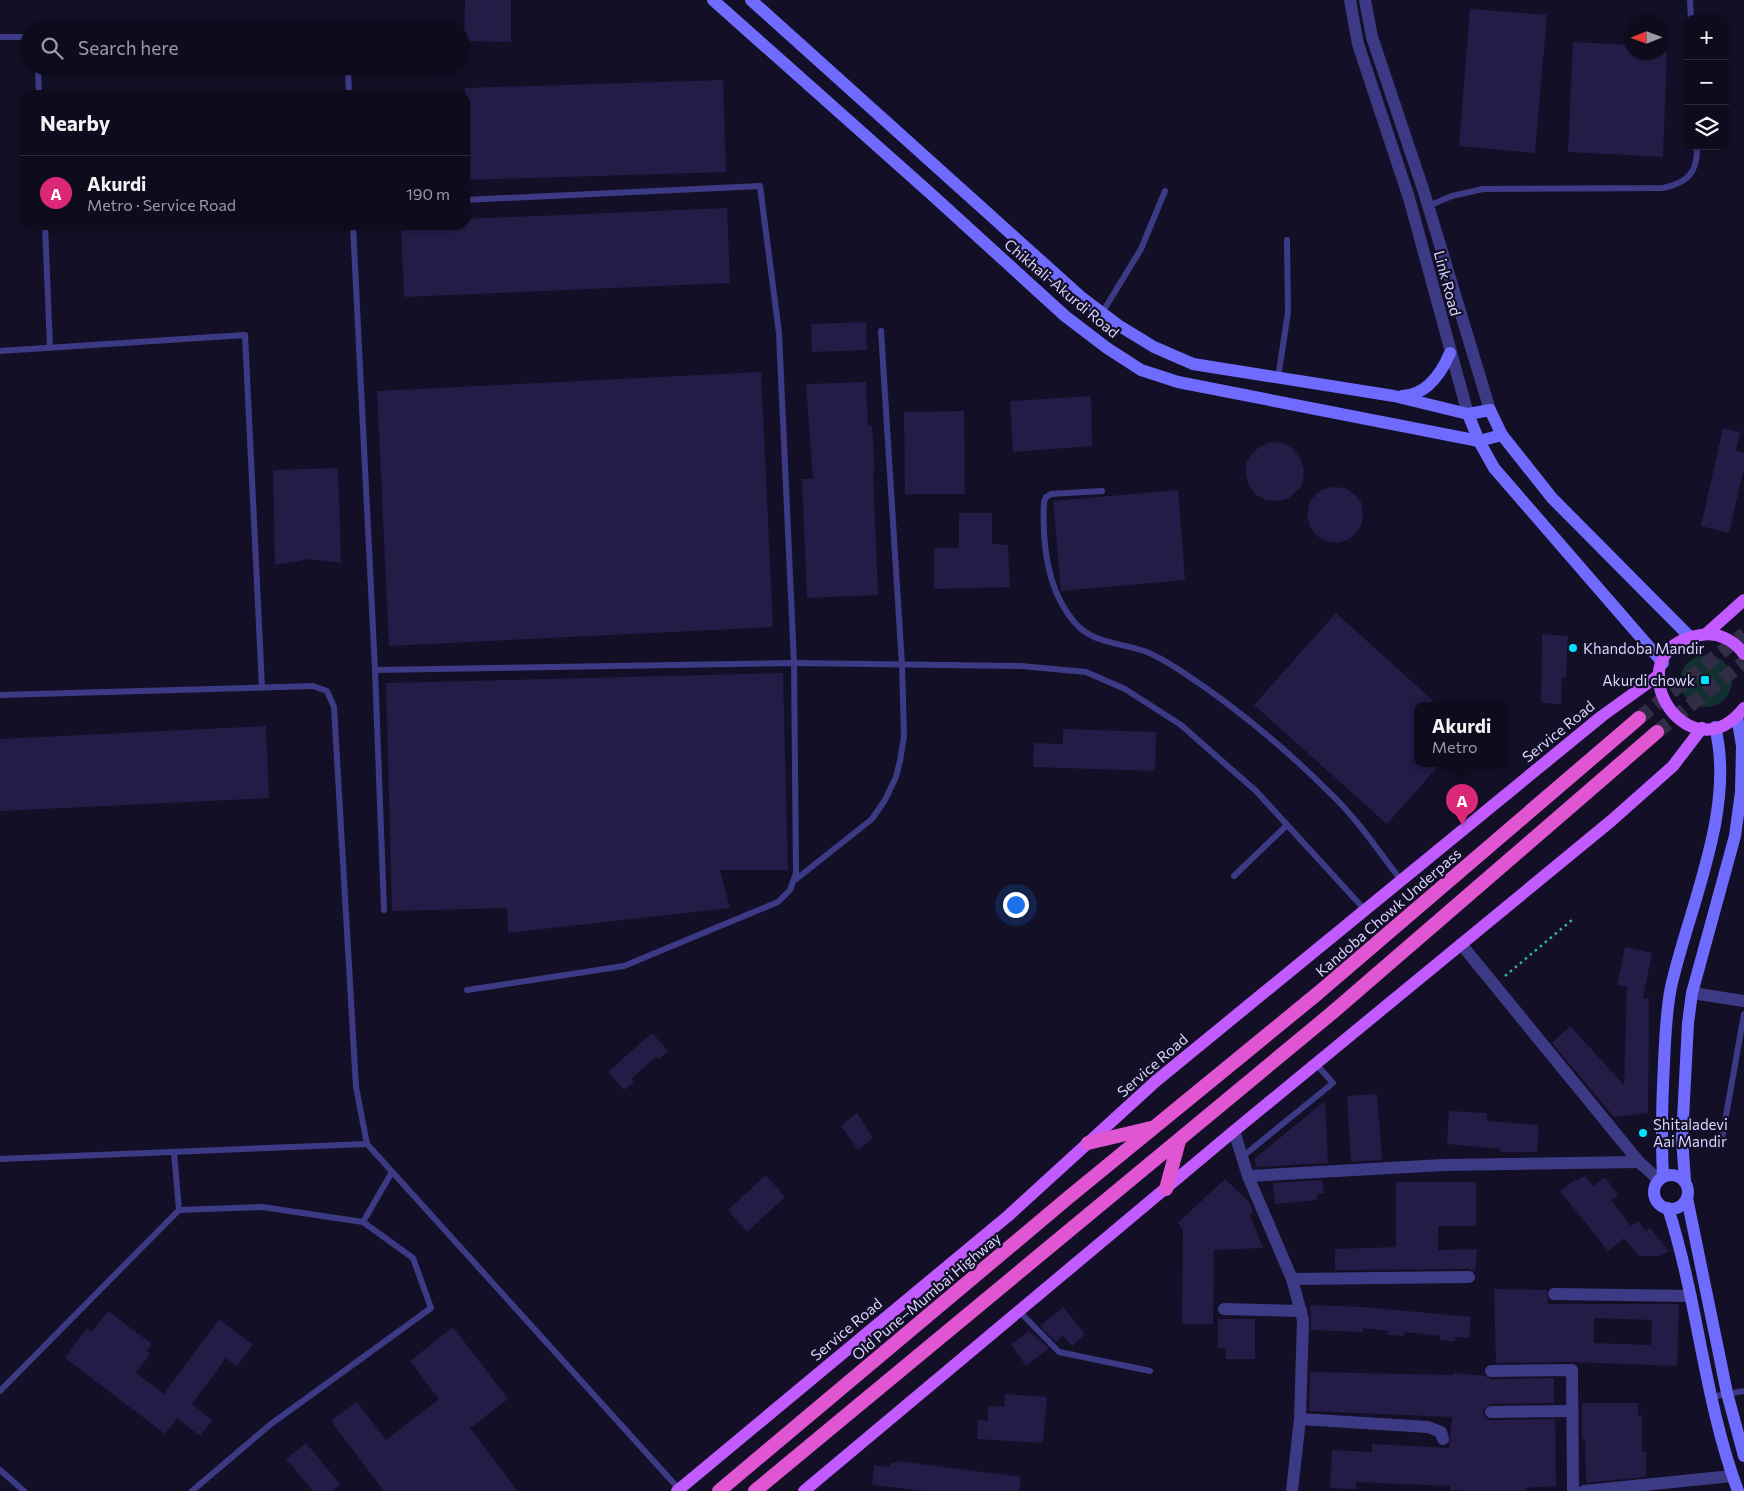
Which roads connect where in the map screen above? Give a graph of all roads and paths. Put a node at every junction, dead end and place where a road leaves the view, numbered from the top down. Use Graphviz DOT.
graph roads {
  1 [pos="713,0"];
  2 [pos="751,0"];
  3 [pos="1350,0"];
  4 [pos="1366,0"];
  5 [pos="1690,0"];
  6 [pos="1691,15"];
  7 [pos="0,37"];
  8 [pos="20,37"];
  9 [pos="38,75"];
  10 [pos="348,75"];
  11 [pos="39,90"];
  12 [pos="349,90"];
  13 [pos="1697,150"];
  14 [pos="1165,191"];
  15 [pos="1424,192"];
  16 [pos="1409,198"];
  17 [pos="470,200"];
  18 [pos="1428,206"];
  19 [pos="44,230"];
  20 [pos="353,230"];
  21 [pos="1287,240"];
  22 [pos="1102,313"];
  23 [pos="881,331"];
  24 [pos="50,348"];
  25 [pos="0,351"];
  26 [pos="1450,353"];
  27 [pos="1278,378"];
  28 [pos="1394,396"];
  29 [pos="1490,410"];
  30 [pos="1468,414"];
  31 [pos="1502,435"];
  32 [pos="1478,441"];
  33 [pos="1102,491"];
  34 [pos="1744,600"];
  35 [pos="1706,634"];
  36 [pos="1690,637"];
  37 [pos="1744,654"];
  38 [pos="794,663"];
  39 [pos="902,665"];
  40 [pos="1661,669"];
  41 [pos="375,670"];
  42 [pos="262,687"];
  43 [pos="0,695"];
  44 [pos="1742,711"];
  45 [pos="1639,718"];
  46 [pos="1709,728"];
  47 [pos="1657,732"];
  48 [pos="1287,825"];
  49 [pos="1234,876"];
  50 [pos="1401,880"];
  51 [pos="793,881"];
  52 [pos="384,910"];
  53 [pos="1365,910"];
  54 [pos="1572,920"];
  55 [pos="1461,944"];
  56 [pos="1495,986"];
  57 [pos="467,990"];
  58 [pos="1692,993"];
  59 [pos="1744,1001"];
  60 [pos="1744,1014"];
  61 [pos="1316,1064"];
  62 [pos="1155,1128"];
  63 [pos="1234,1131"];
  64 [pos="1722,1138"];
  65 [pos="1179,1141"];
  66 [pos="1088,1143"];
  67 [pos="367,1144"];
  68 [pos="174,1152"];
  69 [pos="1242,1157"];
  70 [pos="0,1159"];
  71 [pos="1639,1162"];
  72 [pos="392,1172"];
  73 [pos="1248,1176"];
  74 [pos="1661,1179"];
  75 [pos="1684,1181"];
  76 [pos="1166,1189"];
  77 [pos="1687,1198"];
  78 [pos="1668,1208"];
  79 [pos="179,1210"];
  80 [pos="363,1222"];
  81 [pos="1469,1277"];
  82 [pos="1292,1279"];
  83 [pos="1554,1294"];
  84 [pos="1691,1296"];
  85 [pos="1224,1310"];
  86 [pos="1019,1311"];
  87 [pos="1301,1311"];
  88 [pos="1150,1371"];
  89 [pos="1491,1371"];
  90 [pos="0,1391"];
  91 [pos="1744,1391"];
  92 [pos="1727,1393"];
  93 [pos="1711,1397"];
  94 [pos="1572,1411"];
  95 [pos="1490,1412"];
  96 [pos="1300,1419"];
  97 [pos="1442,1439"];
  98 [pos="1744,1456"];
  99 [pos="0,1470"];
  100 [pos="1732,1476"];
  101 [pos="679,1490"];
  102 [pos="24,1491"];
  103 [pos="192,1491"];
  104 [pos="719,1491"];
  105 [pos="755,1491"];
  106 [pos="804,1491"];
  107 [pos="1292,1491"];
  108 [pos="1573,1491"];
  109 [pos="1584,1491"];
  110 [pos="1738,1491"];
  1 -- 32 [label="main road, Chikhali-Akurdi Road"];
  2 -- 22 [label="main road, Chikhali-Akurdi Road"];
  3 -- 16 [label="street, Link Road"];
  4 -- 15 [label="street, Link Road"];
  5 -- 6 [label="lane"];
  7 -- 8 [label="lane"];
  9 -- 11 [label="lane"];
  10 -- 12 [label="lane"];
  13 -- 18 [label="lane"];
  14 -- 22 [label="lane"];
  15 -- 16 [label="street"];
  15 -- 18 [label="street, Link Road"];
  16 -- 26 [label="street, Link Road"];
  17 -- 38 [label="lane"];
  18 -- 29 [label="street, Link Road"];
  19 -- 24 [label="lane"];
  20 -- 41 [label="lane"];
  21 -- 27 [label="lane"];
  22 -- 27 [label="main road, Chikhali-Akurdi Road"];
  23 -- 39 [label="lane"];
  24 -- 25 [label="lane"];
  24 -- 42 [label="lane"];
  26 -- 28 [label="main road"];
  26 -- 30 [label="street, Link Road"];
  27 -- 28 [label="main road, Chikhali-Akurdi Road"];
  28 -- 30 [label="main road, Chikhali-Akurdi Road"];
  29 -- 30 [label="main road, Chikhali-Akurdi Road"];
  29 -- 31 [label="main road, Link Road"];
  30 -- 32 [label="main road, Link Road"];
  31 -- 32 [label="main road, Chikhali-Akurdi Road"];
  31 -- 36 [label="main road, Link Road"];
  32 -- 40 [label="main road, Link Road"];
  33 -- 50 [label="lane"];
  34 -- 35 [label="main road"];
  35 -- 36 [label="main road"];
  35 -- 37 [label="main road"];
  36 -- 40 [label="main road"];
  38 -- 39 [label="lane"];
  38 -- 41 [label="lane"];
  38 -- 51 [label="lane"];
  39 -- 48 [label="lane"];
  39 -- 51 [label="lane"];
  40 -- 46 [label="main road"];
  40 -- 50 [label="main road, Service Road"];
  41 -- 52 [label="lane"];
  42 -- 43 [label="lane"];
  42 -- 67 [label="lane"];
  44 -- 46 [label="main road"];
  44 -- 58 [label="main road"];
  45 -- 62 [label="highway, Kandoba Chowk Underpass"];
  46 -- 55 [label="main road"];
  46 -- 74 [label="main road"];
  47 -- 65 [label="highway"];
  48 -- 49 [label="lane"];
  48 -- 53 [label="lane"];
  50 -- 53 [label="main road, Service Road"];
  51 -- 57 [label="lane"];
  53 -- 66 [label="main road, Service Road"];
  54 -- 56 [label="path"];
  55 -- 56 [label="street"];
  55 -- 61 [label="main road"];
  56 -- 71 [label="street"];
  58 -- 59 [label="street"];
  58 -- 75 [label="main road"];
  60 -- 64 [label="lane"];
  61 -- 63 [label="main road"];
  61 -- 69 [label="lane"];
  62 -- 66 [label="highway"];
  62 -- 104 [label="highway, Old Pune–Mumbai Highway"];
  63 -- 69 [label="street"];
  63 -- 76 [label="main road"];
  65 -- 76 [label="highway"];
  65 -- 105 [label="highway"];
  66 -- 101 [label="main road, Service Road"];
  67 -- 68 [label="lane"];
  67 -- 72 [label="lane"];
  68 -- 70 [label="lane"];
  68 -- 79 [label="lane"];
  69 -- 73 [label="street"];
  71 -- 73 [label="street"];
  71 -- 74 [label="street"];
  72 -- 80 [label="lane"];
  72 -- 101 [label="lane"];
  73 -- 82 [label="street"];
  74 -- 75 [label="main road"];
  74 -- 78 [label="main road"];
  75 -- 77 [label="main road"];
  76 -- 86 [label="main road"];
  77 -- 78 [label="main road"];
  77 -- 92 [label="main road"];
  78 -- 84 [label="main road"];
  79 -- 80 [label="lane"];
  79 -- 90 [label="lane"];
  80 -- 103 [label="lane"];
  81 -- 82 [label="street"];
  82 -- 87 [label="street"];
  83 -- 84 [label="street"];
  84 -- 93 [label="main road"];
  85 -- 87 [label="street"];
  86 -- 88 [label="lane"];
  86 -- 106 [label="main road"];
  87 -- 96 [label="street"];
  89 -- 94 [label="street"];
  91 -- 92 [label="lane"];
  92 -- 93 [label="lane"];
  92 -- 98 [label="main road"];
  93 -- 100 [label="main road"];
  94 -- 95 [label="street"];
  94 -- 108 [label="street"];
  96 -- 97 [label="street"];
  96 -- 107 [label="street"];
  99 -- 102 [label="lane"];
  100 -- 109 [label="street"];
  100 -- 110 [label="main road"];
}
